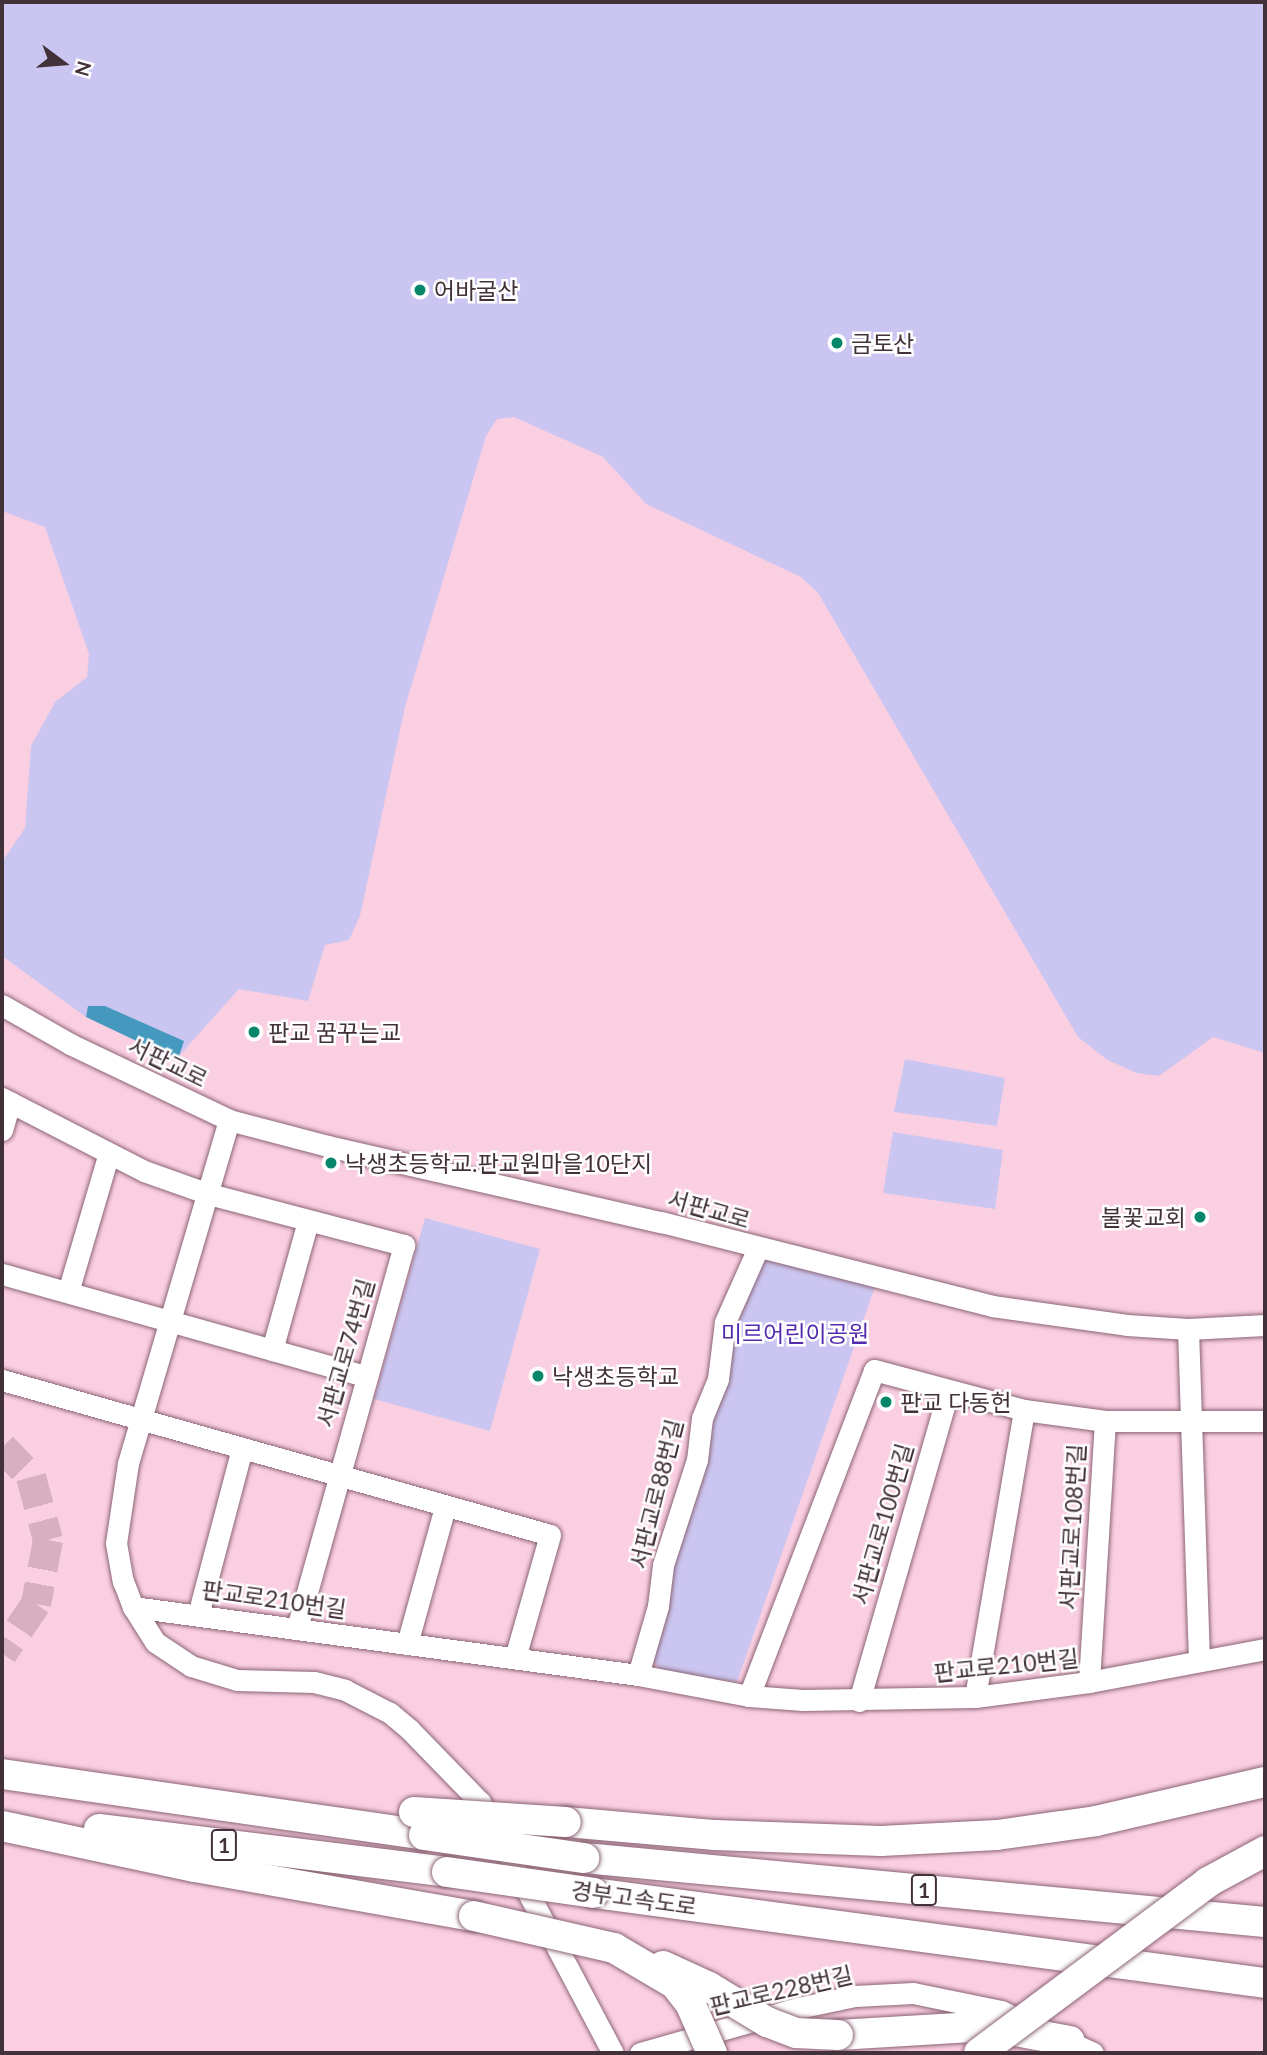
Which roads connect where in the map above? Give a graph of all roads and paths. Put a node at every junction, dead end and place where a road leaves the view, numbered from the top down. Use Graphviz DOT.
graph roads {
  1 [pos="2,1005"];
  2 [pos="6,1100"];
  3 [pos="229,1120"];
  4 [pos="2,1130"];
  5 [pos="108,1156"];
  6 [pos="209,1194"];
  7 [pos="308,1221"];
  8 [pos="757,1250"];
  9 [pos="2,1274"];
  10 [pos="68,1292"];
  11 [pos="170,1321"];
  12 [pos="1265,1325"];
  13 [pos="1188,1329"];
  14 [pos="272,1350"];
  15 [pos="365,1376"];
  16 [pos="2,1380"];
  17 [pos="948,1392"];
  18 [pos="1024,1410"];
  19 [pos="1265,1420"];
  20 [pos="1105,1421"];
  21 [pos="141,1422"];
  22 [pos="1194,1424"];
  23 [pos="242,1449"];
  24 [pos="336,1477"];
  25 [pos="445,1507"];
  26 [pos="133,1607"];
  27 [pos="198,1615"];
  28 [pos="297,1629"];
  29 [pos="407,1644"];
  30 [pos="1265,1649"];
  31 [pos="515,1658"];
  32 [pos="1199,1661"];
  33 [pos="638,1675"];
  34 [pos="1089,1682"];
  35 [pos="749,1696"];
  36 [pos="975,1697"];
  37 [pos="859,1701"];
  38 [pos="3,1774"];
  39 [pos="1265,1782"];
  40 [pos="2,1816"];
  41 [pos="419,1824"];
  42 [pos="2,1826"];
  43 [pos="1265,1851"];
  44 [pos="1265,1922"];
  45 [pos="614,1948"];
  46 [pos="1265,1983"];
  47 [pos="1082,2047"];
  48 [pos="613,2053"];
  49 [pos="640,2053"];
  50 [pos="712,2053"];
  51 [pos="979,2053"];
  1 -- 3 [label="street, 서판교로"];
  2 -- 4 [label="street"];
  2 -- 5 [label="street"];
  3 -- 6 [label="street"];
  3 -- 8 [label="street, 서판교로"];
  5 -- 6 [label="street"];
  5 -- 10 [label="street"];
  6 -- 7 [label="street"];
  6 -- 11 [label="street"];
  7 -- 14 [label="street"];
  7 -- 15 [label="street, 서판교로74번길"];
  8 -- 13 [label="street, 서판교로"];
  8 -- 33 [label="street, 서판교로88번길"];
  9 -- 10 [label="street"];
  10 -- 11 [label="street"];
  11 -- 14 [label="street"];
  11 -- 21 [label="street"];
  12 -- 13 [label="street, 서판교로"];
  13 -- 22 [label="street"];
  14 -- 15 [label="street"];
  15 -- 24 [label="street, 서판교로74번길"];
  16 -- 21 [label="street"];
  17 -- 18 [label="street"];
  17 -- 35 [label="street"];
  17 -- 37 [label="street, 서판교로100번길"];
  18 -- 20 [label="street"];
  18 -- 36 [label="street"];
  19 -- 22 [label="street, 서판교로108번길"];
  20 -- 22 [label="street, 서판교로108번길"];
  20 -- 34 [label="street, 서판교로108번길"];
  21 -- 23 [label="street"];
  21 -- 26 [label="street"];
  22 -- 32 [label="street"];
  23 -- 24 [label="street"];
  23 -- 27 [label="street"];
  24 -- 25 [label="street"];
  24 -- 28 [label="street, 서판교로74번길"];
  25 -- 29 [label="street"];
  25 -- 31 [label="street"];
  26 -- 27 [label="street, 판교로210번길"];
  26 -- 48 [label="street"];
  27 -- 28 [label="street, 판교로210번길"];
  28 -- 29 [label="street, 판교로210번길"];
  29 -- 31 [label="street, 판교로210번길"];
  30 -- 32 [label="street, 판교로210번길"];
  31 -- 33 [label="street, 판교로210번길"];
  32 -- 34 [label="street, 판교로210번길"];
  33 -- 35 [label="street, 판교로210번길"];
  34 -- 36 [label="street, 판교로210번길"];
  35 -- 37 [label="street, 판교로210번길"];
  36 -- 37 [label="street, 판교로210번길"];
  38 -- 41 [label="highway, 경부고속도로 / 1"];
  39 -- 41 [label="highway, bridge"];
  40 -- 46 [label="highway, 경부고속도로 / 1, bridge"];
  41 -- 44 [label="highway, 경부고속도로 / 1, bridge"];
  42 -- 45 [label="highway, bridge"];
  43 -- 51 [label="highway, bridge"];
  45 -- 47 [label="highway, bridge"];
  45 -- 50 [label="highway, bridge"];
  47 -- 49 [label="street, 판교로228번길"];
}
